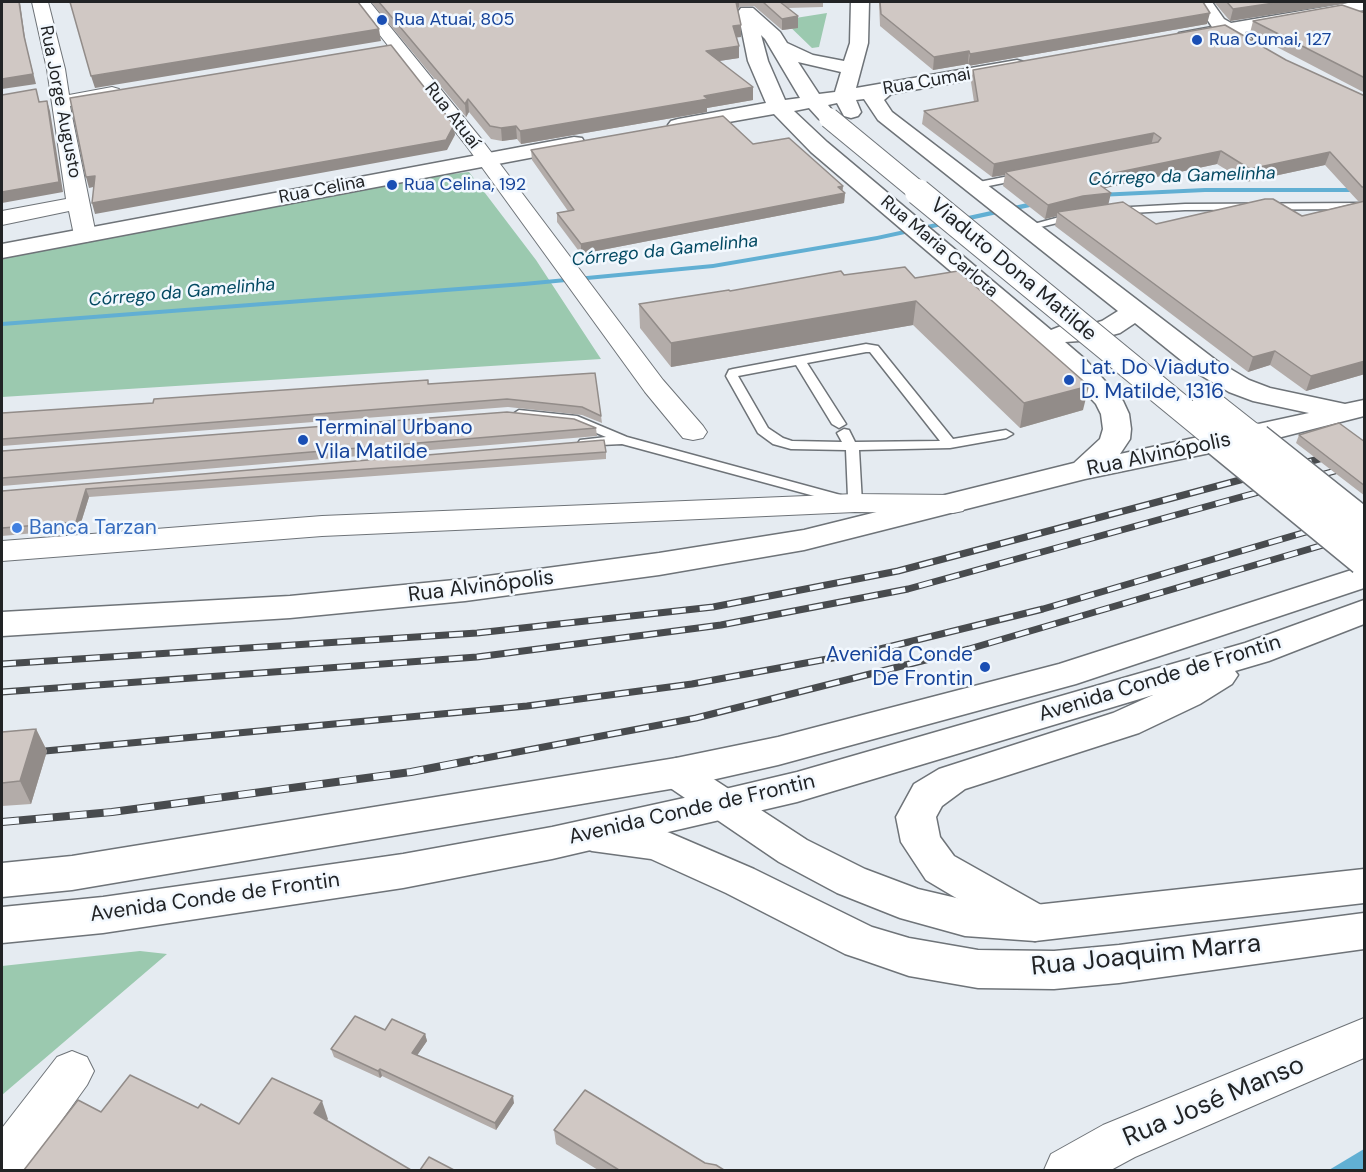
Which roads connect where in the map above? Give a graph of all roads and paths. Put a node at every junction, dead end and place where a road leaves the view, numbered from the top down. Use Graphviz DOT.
graph roads {
  1 [pos="40,2"];
  2 [pos="362,2"];
  3 [pos="860,2"];
  4 [pos="1204,2"];
  5 [pos="1365,5"];
  6 [pos="740,7"];
  7 [pos="1341,9"];
  8 [pos="1365,20"];
  9 [pos="1226,30"];
  10 [pos="1169,39"];
  11 [pos="397,46"];
  12 [pos="780,47"];
  13 [pos="373,50"];
  14 [pos="1263,51"];
  15 [pos="1030,64"];
  16 [pos="852,68"];
  17 [pos="885,89"];
  18 [pos="130,90"];
  19 [pos="37,91"];
  20 [pos="59,95"];
  21 [pos="778,107"];
  22 [pos="834,107"];
  23 [pos="659,128"];
  24 [pos="590,140"];
  25 [pos="485,159"];
  26 [pos="1039,173"];
  27 [pos="974,186"];
  28 [pos="78,203"];
  29 [pos="1365,206"];
  30 [pos="2,218"];
  31 [pos="1023,223"];
  32 [pos="85,235"];
  33 [pos="2,251"];
  34 [pos="1132,309"];
  35 [pos="1038,332"];
  36 [pos="799,360"];
  37 [pos="1357,410"];
  38 [pos="508,413"];
  39 [pos="693,432"];
  40 [pos="1006,434"];
  41 [pos="622,440"];
  42 [pos="574,444"];
  43 [pos="950,444"];
  44 [pos="852,448"];
  45 [pos="1084,470"];
  46 [pos="855,503"];
  47 [pos="953,504"];
  48 [pos="1365,526"];
  49 [pos="2,551"];
  50 [pos="1365,559"];
  51 [pos="1365,577"];
  52 [pos="1365,612"];
  53 [pos="2,624"];
  54 [pos="1257,652"];
  55 [pos="676,773"];
  56 [pos="725,804"];
  57 [pos="592,835"];
  58 [pos="2,880"];
  59 [pos="1365,885"];
  60 [pos="1035,923"];
  61 [pos="2,925"];
  62 [pos="1365,931"];
  63 [pos="1365,1038"];
  64 [pos="72,1071"];
  65 [pos="2,1165"];
  66 [pos="1067,1170"];
  1 -- 20 [label="street, Rua Jorge Augusto"];
  2 -- 11 [label="street, Rua Atuaí"];
  3 -- 16 [label="main road"];
  4 -- 9 [label="main road"];
  5 -- 7 [label="main road"];
  6 -- 12 [label="main road, Rua Maria Carlota"];
  6 -- 21 [label="main road, Rua Maria Carlota"];
  7 -- 8 [label="street"];
  7 -- 9 [label="main road"];
  9 -- 10 [label="main road"];
  9 -- 14 [label="main road"];
  11 -- 13 [label="street"];
  11 -- 25 [label="street, Rua Atuaí"];
  12 -- 16 [label="main road"];
  12 -- 22 [label="main road, Rua Maria Carlota"];
  15 -- 17 [label="main road, Rua Cumai"];
  16 -- 22 [label="main road"];
  17 -- 22 [label="main road, Rua Cumai"];
  17 -- 27 [label="main road"];
  18 -- 20 [label="street"];
  19 -- 20 [label="street"];
  20 -- 28 [label="street, Rua Jorge Augusto"];
  21 -- 22 [label="main road"];
  21 -- 23 [label="main road"];
  21 -- 35 [label="main road, Rua Maria Carlota"];
  22 -- 48 [label="main road, Viaduto Dona Matilde, bridge"];
  22 -- 50 [label="main road, Viaduto Dona Matilde, bridge"];
  24 -- 25 [label="main road, Rua Celina"];
  25 -- 32 [label="main road, Rua Celina"];
  25 -- 39 [label="street, Rua Atuaí"];
  26 -- 27 [label="lane"];
  27 -- 31 [label="main road"];
  28 -- 30 [label="street"];
  28 -- 32 [label="street"];
  29 -- 31 [label="lane"];
  31 -- 34 [label="main road"];
  32 -- 33 [label="main road, Rua Celina"];
  34 -- 35 [label="main road"];
  34 -- 37 [label="main road"];
  35 -- 45 [label="main road, Rua Maria Carlota"];
  36 -- 43 [label="lane"];
  36 -- 44 [label="lane"];
  36 -- 44 [label="lane"];
  37 -- 45 [label="main road, Rua Alvinópolis"];
  38 -- 41 [label="lane"];
  40 -- 43 [label="lane"];
  41 -- 42 [label="lane"];
  41 -- 46 [label="lane"];
  43 -- 44 [label="lane"];
  44 -- 46 [label="lane"];
  45 -- 47 [label="main road, Rua Alvinópolis"];
  46 -- 47 [label="street, Rua Alvinópolis"];
  46 -- 49 [label="street, Rua Alvinópolis"];
  47 -- 53 [label="main road, Rua Alvinópolis"];
  51 -- 55 [label="main road, Avenida Conde de Frontin"];
  52 -- 54 [label="main road, Avenida Conde de Frontin"];
  54 -- 56 [label="main road, Avenida Conde de Frontin"];
  54 -- 60 [label="main road"];
  55 -- 56 [label="main road, Rua Joaquim Marra"];
  55 -- 58 [label="main road, Avenida Conde de Frontin"];
  56 -- 57 [label="main road, Avenida Conde de Frontin"];
  56 -- 60 [label="main road, Rua Joaquim Marra"];
  57 -- 61 [label="main road, Avenida Conde de Frontin"];
  57 -- 62 [label="main road, Rua Joaquim Marra"];
  59 -- 60 [label="main road, Rua Joaquim Marra"];
  63 -- 66 [label="street, Rua José Manso"];
  64 -- 65 [label="street"];
}
